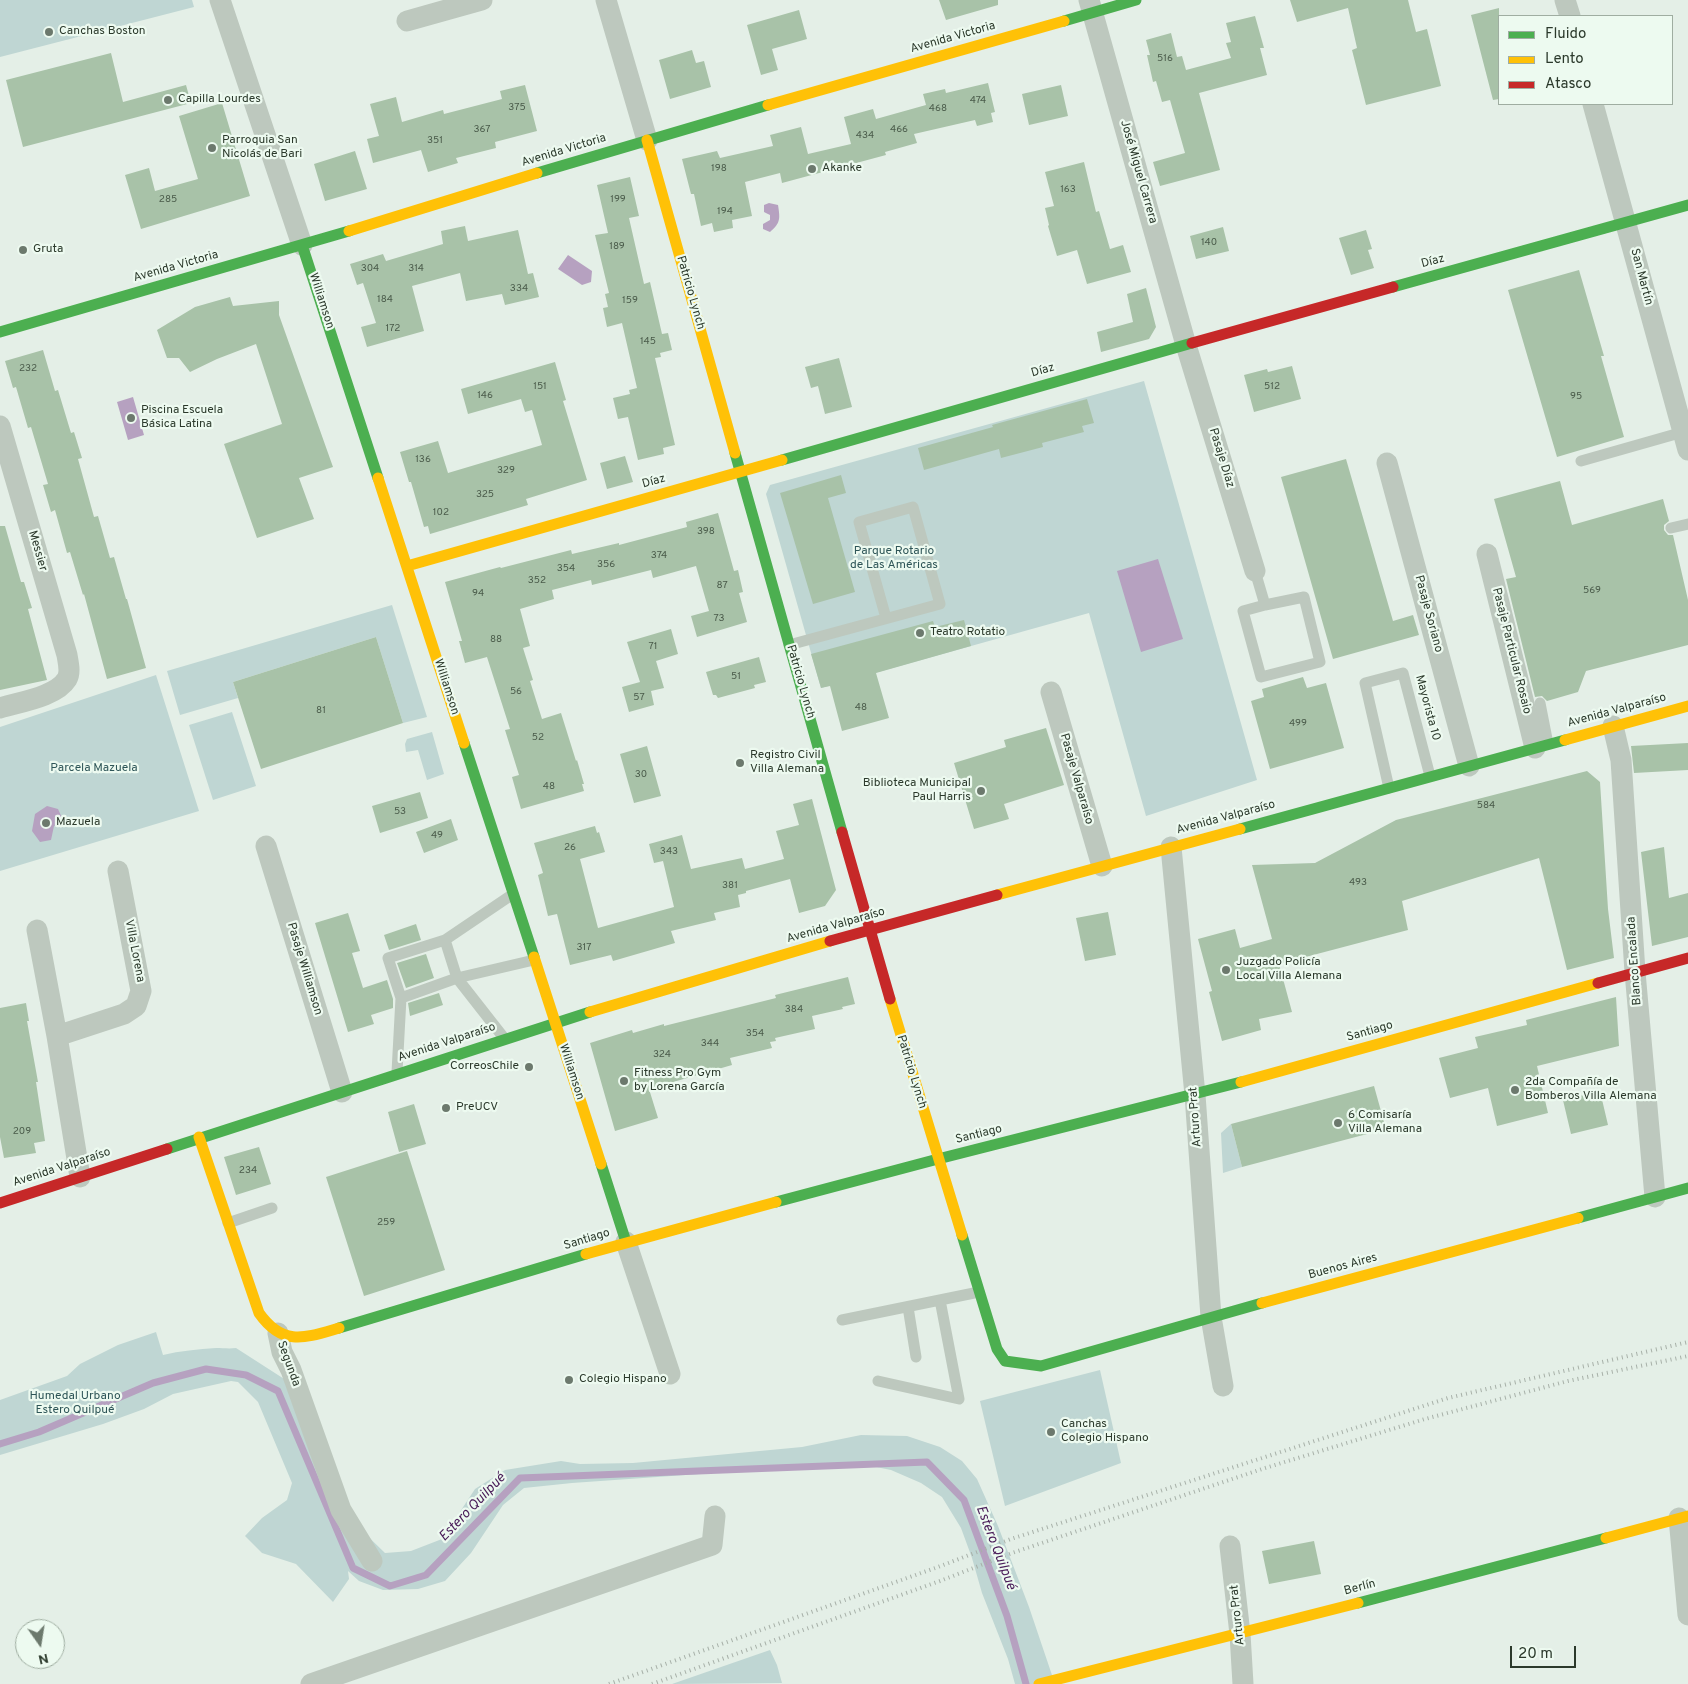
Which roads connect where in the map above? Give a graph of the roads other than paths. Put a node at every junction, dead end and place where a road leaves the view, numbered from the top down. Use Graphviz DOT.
graph roads {
  1 [pos="220,0"];
  2 [pos="482,0"];
  3 [pos="606,0"];
  4 [pos="1136,0"];
  5 [pos="1565,0"];
  6 [pos="1091,6"];
  7 [pos="1570,15"];
  8 [pos="407,21"];
  9 [pos="1593,105"];
  10 [pos="647,140"];
  11 [pos="1687,207"];
  12 [pos="1626,223"];
  13 [pos="302,245"];
  14 [pos="0,332"];
  15 [pos="1186,345"];
  16 [pos="0,426"];
  17 [pos="1686,441"];
  18 [pos="1581,461"];
  19 [pos="1387,463"];
  20 [pos="741,471"];
  21 [pos="1688,524"];
  22 [pos="1671,528"];
  23 [pos="1487,554"];
  24 [pos="407,566"];
  25 [pos="1255,571"];
  26 [pos="1265,605"];
  27 [pos="886,618"];
  28 [pos="789,645"];
  29 [pos="1051,692"];
  30 [pos="1540,703"];
  31 [pos="1688,706"];
  32 [pos="0,708"];
  33 [pos="1613,726"];
  34 [pos="1542,746"];
  35 [pos="1469,766"];
  36 [pos="1430,776"];
  37 [pos="1389,788"];
  38 [pos="266,846"];
  39 [pos="1171,847"];
  40 [pos="1102,866"];
  41 [pos="118,871"];
  42 [pos="514,894"];
  43 [pos="37,930"];
  44 [pos="869,930"];
  45 [pos="445,940"];
  46 [pos="1688,958"];
  47 [pos="535,960"];
  48 [pos="1635,972"];
  49 [pos="457,978"];
  50 [pos="401,998"];
  51 [pos="555,1022"];
  52 [pos="57,1036"];
  53 [pos="504,1038"];
  54 [pos="397,1074"];
  55 [pos="342,1092"];
  56 [pos="1195,1095"];
  57 [pos="199,1137"];
  58 [pos="938,1159"];
  59 [pos="80,1177"];
  60 [pos="1688,1188"];
  61 [pos="1655,1197"];
  62 [pos="0,1203"];
  63 [pos="272,1208"];
  64 [pos="228,1224"];
  65 [pos="626,1242"];
  66 [pos="979,1292"];
  67 [pos="940,1300"];
  68 [pos="908,1306"];
  69 [pos="1211,1317"];
  70 [pos="842,1320"];
  71 [pos="278,1334"];
  72 [pos="916,1357"];
  73 [pos="1005,1361"];
  74 [pos="670,1374"];
  75 [pos="878,1381"];
  76 [pos="1223,1386"];
  77 [pos="715,1516"];
  78 [pos="1684,1517"];
  79 [pos="1230,1546"];
  80 [pos="372,1561"];
  81 [pos="1688,1615"];
  82 [pos="1240,1634"];
  83 [pos="311,1684"];
  84 [pos="1038,1684"];
  85 [pos="1243,1684"];
  1 -- 13 [label="street, Williamson"];
  2 -- 8 [label="street"];
  3 -- 10 [label="street, Patricio Lynch"];
  4 -- 6 [label="street, Avenida Victoria"];
  5 -- 7 [label="street"];
  6 -- 10 [label="street, Avenida Victoria"];
  6 -- 15 [label="street, José Miguel Carrera"];
  9 -- 12 [label="street, San Martín"];
  10 -- 13 [label="street, Avenida Victoria"];
  10 -- 20 [label="street, Patricio Lynch"];
  11 -- 12 [label="street, Díaz"];
  12 -- 15 [label="street, Díaz"];
  12 -- 17 [label="street, San Martín"];
  13 -- 14 [label="street, Avenida Victoria"];
  13 -- 24 [label="street, Williamson"];
  15 -- 20 [label="street, Díaz"];
  15 -- 25 [label="street, Pasaje Díaz"];
  16 -- 32 [label="street, Messier"];
  17 -- 18 [label="lane"];
  19 -- 35 [label="street, Pasaje Soriano"];
  20 -- 24 [label="street, Díaz"];
  20 -- 28 [label="street, Patricio Lynch"];
  21 -- 22 [label="lane"];
  23 -- 34 [label="street, Pasaje Particular Rosaio"];
  24 -- 42 [label="street, Williamson"];
  25 -- 26 [label="lane"];
  26 -- 26 [label="lane"];
  27 -- 27 [label="lane"];
  27 -- 28 [label="lane"];
  28 -- 44 [label="street, Patricio Lynch"];
  29 -- 40 [label="street, Pasaje Valparaíso"];
  30 -- 34 [label="lane"];
  31 -- 33 [label="street, Avenida Valparaíso"];
  33 -- 34 [label="street, Avenida Valparaíso"];
  33 -- 48 [label="street, Blanco Encalada"];
  34 -- 35 [label="street, Avenida Valparaíso"];
  35 -- 36 [label="street, Avenida Valparaíso"];
  36 -- 37 [label="street, Avenida Valparaíso"];
  36 -- 37 [label="lane, Mayorista 10"];
  37 -- 39 [label="street, Avenida Valparaíso"];
  38 -- 55 [label="street, Pasaje Williamson"];
  39 -- 40 [label="street, Avenida Valparaíso"];
  39 -- 56 [label="street, Arturo Prat"];
  40 -- 44 [label="street, Avenida Valparaíso"];
  41 -- 52 [label="street, Villa Lorena"];
  42 -- 45 [label="lane"];
  42 -- 47 [label="street, Williamson"];
  43 -- 52 [label="street"];
  44 -- 51 [label="street, Avenida Valparaíso"];
  44 -- 58 [label="street, Patricio Lynch"];
  45 -- 49 [label="lane"];
  45 -- 50 [label="lane"];
  46 -- 48 [label="street, Santiago"];
  47 -- 49 [label="lane"];
  47 -- 51 [label="street, Williamson"];
  48 -- 56 [label="street, Santiago"];
  48 -- 61 [label="street, Blanco Encalada"];
  49 -- 50 [label="lane"];
  49 -- 53 [label="lane"];
  50 -- 54 [label="lane"];
  51 -- 53 [label="street, Avenida Valparaíso"];
  51 -- 65 [label="street, Williamson"];
  52 -- 59 [label="street"];
  53 -- 54 [label="street, Avenida Valparaíso"];
  54 -- 55 [label="street, Avenida Valparaíso"];
  55 -- 57 [label="street, Avenida Valparaíso"];
  56 -- 58 [label="street, Santiago"];
  56 -- 69 [label="street, Arturo Prat"];
  57 -- 59 [label="street, Avenida Valparaíso"];
  57 -- 64 [label="street, Segunda"];
  58 -- 65 [label="street, Santiago"];
  58 -- 66 [label="street, Patricio Lynch"];
  59 -- 62 [label="street, Avenida Valparaíso"];
  60 -- 61 [label="street, Buenos Aires"];
  61 -- 69 [label="street, Buenos Aires"];
  63 -- 64 [label="lane"];
  64 -- 71 [label="street, Segunda"];
  65 -- 71 [label="street, Santiago"];
  65 -- 74 [label="street, Williamson"];
  66 -- 67 [label="lane"];
  66 -- 73 [label="street, Patricio Lynch"];
  67 -- 68 [label="lane"];
  67 -- 75 [label="lane"];
  68 -- 70 [label="lane"];
  68 -- 72 [label="lane"];
  69 -- 73 [label="street, Buenos Aires"];
  69 -- 76 [label="street, Arturo Prat"];
  71 -- 80 [label="street, Segunda"];
  77 -- 83 [label="street"];
  78 -- 81 [label="street"];
  78 -- 82 [label="street, Berlín"];
  79 -- 82 [label="street, Arturo Prat"];
  82 -- 84 [label="street, Berlín"];
  82 -- 85 [label="street, Arturo Prat"];
}
